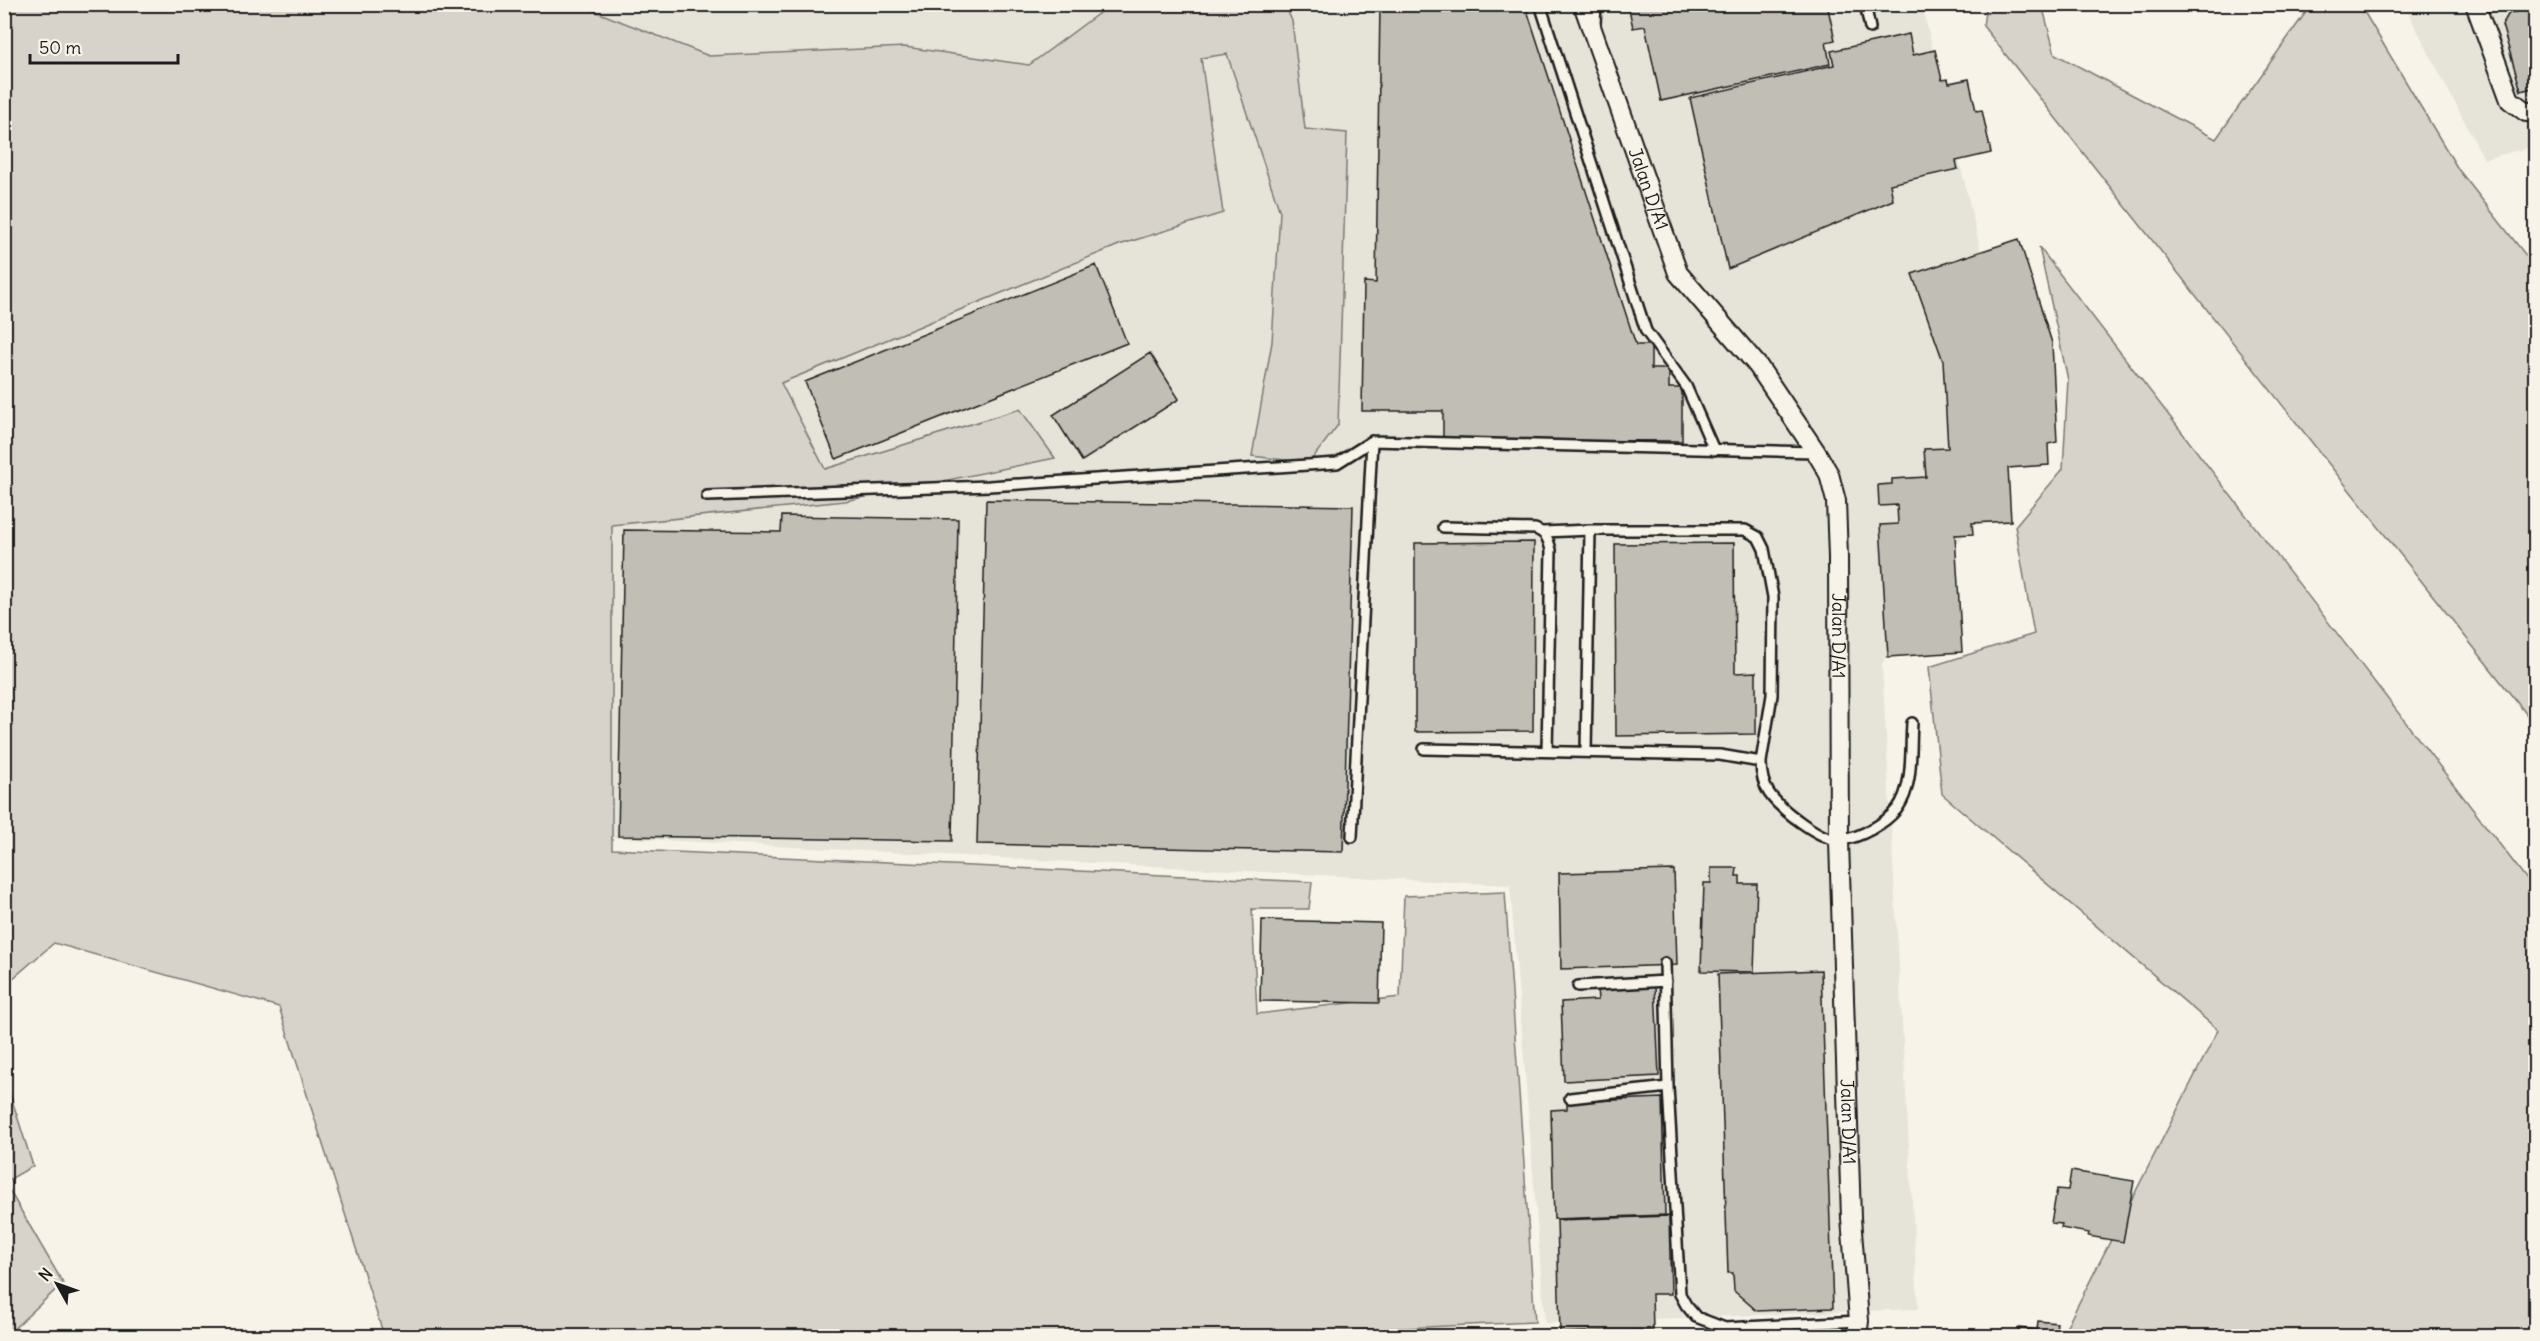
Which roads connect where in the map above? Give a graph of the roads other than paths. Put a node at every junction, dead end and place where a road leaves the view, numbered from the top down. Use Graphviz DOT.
graph roads {
  1 [pos="1540,4"];
  2 [pos="1583,4"];
  3 [pos="1596,4"];
  4 [pos="1865,4"];
  5 [pos="2475,4"];
  6 [pos="1870,28"];
  7 [pos="1594,32"];
  8 [pos="2535,112"];
  9 [pos="1372,441"];
  10 [pos="1714,450"];
  11 [pos="1816,452"];
  12 [pos="707,496"];
  13 [pos="1443,527"];
  14 [pos="1590,530"];
  15 [pos="1544,532"];
  16 [pos="1912,723"];
  17 [pos="1424,749"];
  18 [pos="1547,751"];
  19 [pos="1586,752"];
  20 [pos="1761,762"];
  21 [pos="1352,837"];
  22 [pos="1839,841"];
  23 [pos="1665,963"];
  24 [pos="1666,981"];
  25 [pos="1578,986"];
  26 [pos="1668,1087"];
  27 [pos="1570,1098"];
  28 [pos="1858,1329"];
  1 -- 10 [label="lane"];
  2 -- 7 [label="street, Jalan D/A1"];
  3 -- 7 [label="lane"];
  4 -- 6 [label="lane"];
  5 -- 8 [label="street"];
  7 -- 11 [label="street, Jalan D/A1"];
  9 -- 10 [label="lane"];
  9 -- 12 [label="lane"];
  9 -- 21 [label="lane"];
  10 -- 11 [label="lane"];
  11 -- 22 [label="street, Jalan D/A1"];
  13 -- 15 [label="lane"];
  14 -- 15 [label="lane"];
  14 -- 19 [label="lane"];
  14 -- 20 [label="lane"];
  15 -- 18 [label="lane"];
  16 -- 22 [label="lane"];
  17 -- 18 [label="lane"];
  18 -- 19 [label="lane"];
  19 -- 20 [label="lane"];
  20 -- 22 [label="lane"];
  22 -- 28 [label="street, Jalan D/A1"];
  23 -- 24 [label="lane"];
  24 -- 25 [label="lane"];
  24 -- 26 [label="lane"];
  26 -- 27 [label="lane"];
  26 -- 28 [label="lane"];
}
